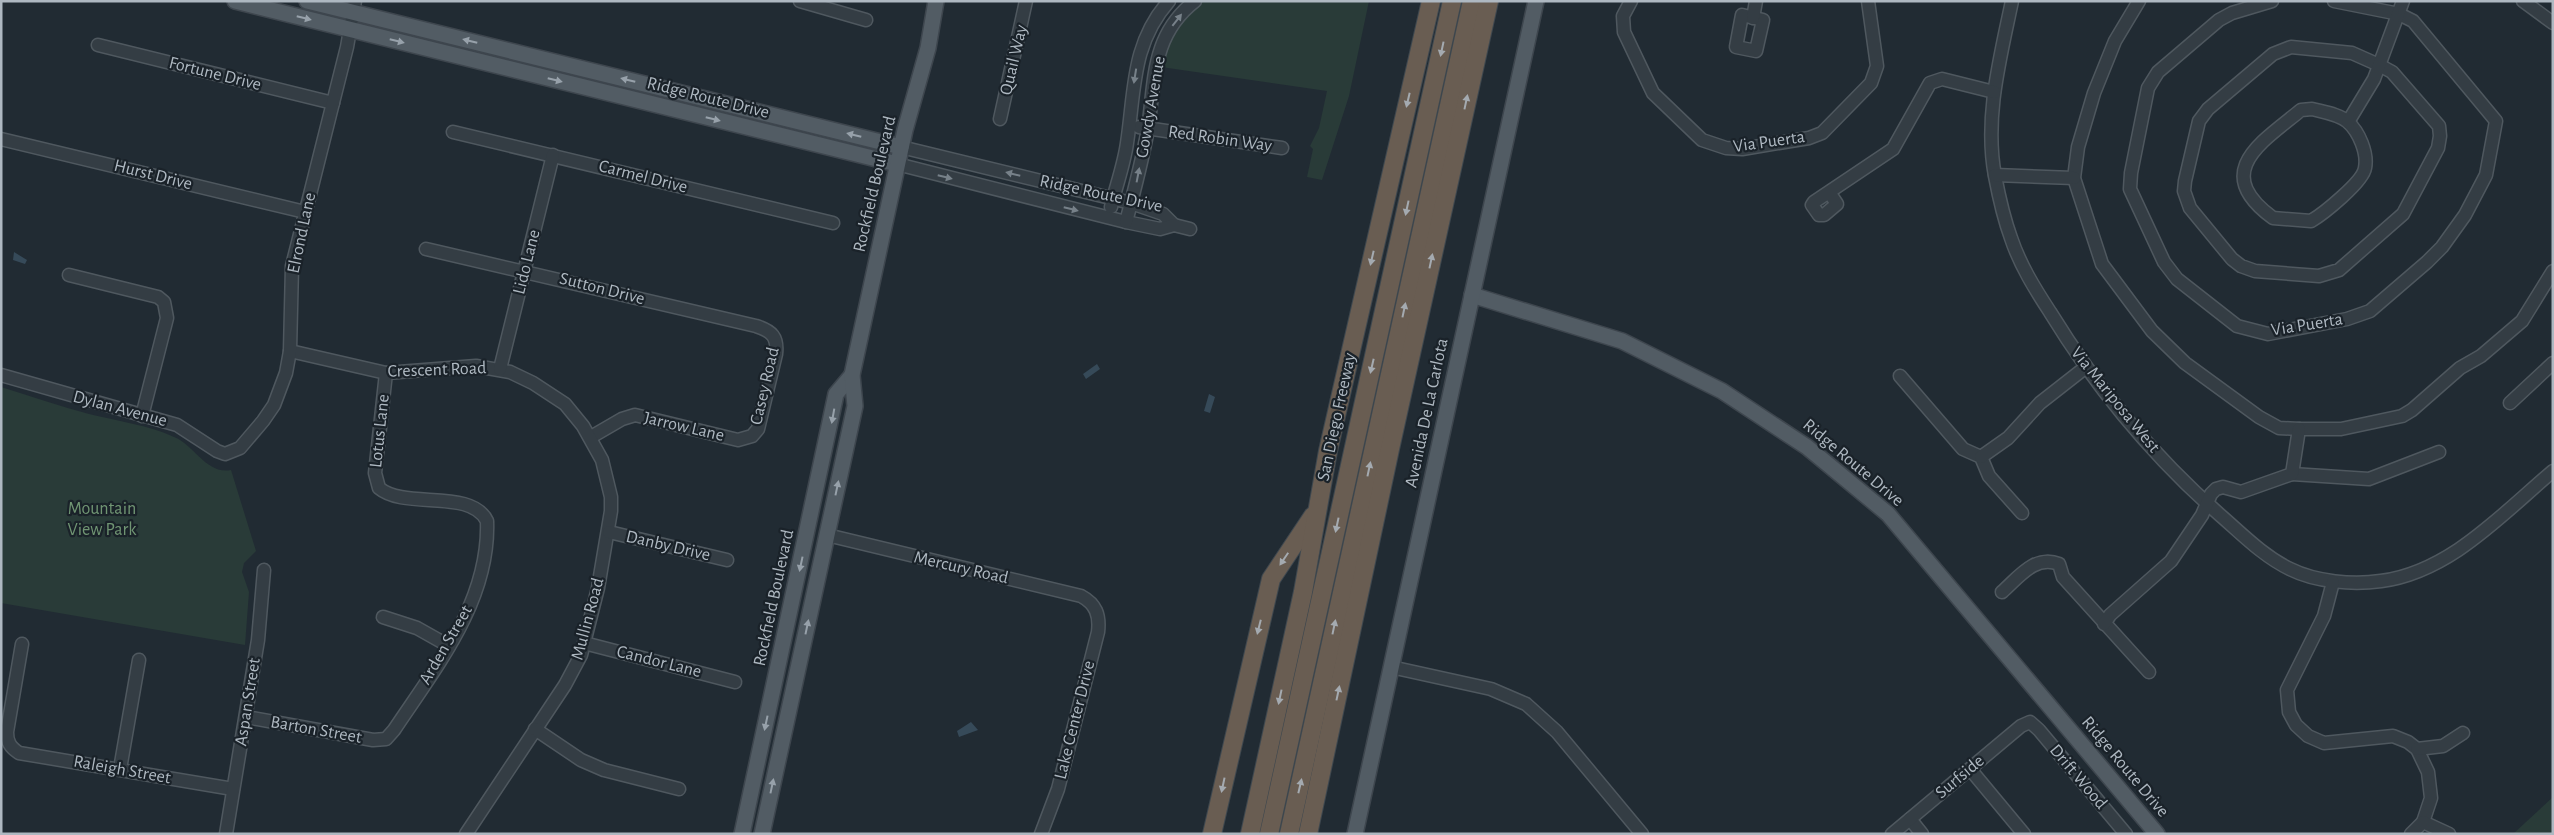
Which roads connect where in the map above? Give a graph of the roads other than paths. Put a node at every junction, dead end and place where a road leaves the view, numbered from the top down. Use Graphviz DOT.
graph roads {
  1 [pos="235,1"];
  2 [pos="307,1"];
  3 [pos="800,1"];
  4 [pos="936,1"];
  5 [pos="1026,1"];
  6 [pos="1169,1"];
  7 [pos="1195,1"];
  8 [pos="1431,1"];
  9 [pos="1452,1"];
  10 [pos="1472,1"];
  11 [pos="1489,1"];
  12 [pos="1536,1"];
  13 [pos="1631,1"];
  14 [pos="1756,1"];
  15 [pos="1868,1"];
  16 [pos="2012,1"];
  17 [pos="2140,1"];
  18 [pos="2272,1"];
  19 [pos="2334,1"];
  20 [pos="2403,1"];
  21 [pos="2523,1"];
  22 [pos="354,7"];
  23 [pos="2399,14"];
  24 [pos="1753,18"];
  25 [pos="866,20"];
  26 [pos="2553,23"];
  27 [pos="350,29"];
  28 [pos="98,44"];
  29 [pos="2379,64"];
  30 [pos="1994,92"];
  31 [pos="333,103"];
  32 [pos="1000,120"];
  33 [pos="2348,122"];
  34 [pos="1129,126"];
  35 [pos="1148,128"];
  36 [pos="453,132"];
  37 [pos="1,139"];
  38 [pos="901,147"];
  39 [pos="1282,148"];
  40 [pos="553,155"];
  41 [pos="897,164"];
  42 [pos="1995,175"];
  43 [pos="2074,178"];
  44 [pos="1829,192"];
  45 [pos="1113,200"];
  46 [pos="1131,203"];
  47 [pos="305,212"];
  48 [pos="1108,218"];
  49 [pos="1126,222"];
  50 [pos="832,223"];
  51 [pos="1174,225"];
  52 [pos="1190,229"];
  53 [pos="426,249"];
  54 [pos="525,270"];
  55 [pos="2553,271"];
  56 [pos="69,275"];
  57 [pos="1472,295"];
  58 [pos="775,336"];
  59 [pos="290,351"];
  60 [pos="2553,363"];
  61 [pos="2086,367"];
  62 [pos="500,369"];
  63 [pos="386,372"];
  64 [pos="852,374"];
  65 [pos="1,375"];
  66 [pos="1900,376"];
  67 [pos="2510,402"];
  68 [pos="142,416"];
  69 [pos="2299,430"];
  70 [pos="752,436"];
  71 [pos="591,437"];
  72 [pos="233,452"];
  73 [pos="2439,452"];
  74 [pos="1981,457"];
  75 [pos="2553,471"];
  76 [pos="2292,474"];
  77 [pos="2207,504"];
  78 [pos="1317,510"];
  79 [pos="484,514"];
  80 [pos="2022,514"];
  81 [pos="811,517"];
  82 [pos="609,532"];
  83 [pos="826,535"];
  84 [pos="727,560"];
  85 [pos="264,570"];
  86 [pos="2333,582"];
  87 [pos="2002,592"];
  88 [pos="1094,605"];
  89 [pos="383,617"];
  90 [pos="2104,624"];
  91 [pos="584,643"];
  92 [pos="22,644"];
  93 [pos="449,646"];
  94 [pos="139,660"];
  95 [pos="1391,667"];
  96 [pos="2149,672"];
  97 [pos="734,682"];
  98 [pos="246,717"];
  99 [pos="2030,722"];
  100 [pos="535,729"];
  101 [pos="2463,733"];
  102 [pos="386,739"];
  103 [pos="2417,749"];
  104 [pos="120,769"];
  105 [pos="1970,769"];
  106 [pos="233,789"];
  107 [pos="679,789"];
  108 [pos="1910,819"];
  109 [pos="2423,822"];
  110 [pos="471,832"];
  111 [pos="226,834"];
  112 [pos="742,834"];
  113 [pos="762,834"];
  114 [pos="1041,834"];
  115 [pos="1212,834"];
  116 [pos="1250,834"];
  117 [pos="1270,834"];
  118 [pos="1289,834"];
  119 [pos="1308,834"];
  120 [pos="1355,834"];
  121 [pos="1642,834"];
  122 [pos="1892,834"];
  123 [pos="1922,834"];
  124 [pos="2024,834"];
  125 [pos="2126,834"];
  126 [pos="2157,834"];
  127 [pos="2412,834"];
  128 [pos="2449,834"];
  1 -- 27 [label="main road, Ridge Route Drive, one-way"];
  2 -- 22 [label="main road, Ridge Route Drive"];
  3 -- 25 [label="street"];
  4 -- 38 [label="main road, Rockfield Boulevard"];
  5 -- 32 [label="street, Quail Way"];
  6 -- 34 [label="street, Gowdy Avenue, one-way"];
  35 -- 7 [label="street, Gowdy Avenue, one-way"];
  8 -- 78 [label="highway, San Diego Freeway, one-way"];
  9 -- 117 [label="highway, one-way"];
  118 -- 10 [label="highway, one-way"];
  119 -- 11 [label="highway, one-way"];
  12 -- 57 [label="main road, Avenida De La Carlota"];
  13 -- 15 [label="street, Via Puerta"];
  14 -- 24 [label="street"];
  16 -- 30 [label="street, Via Mariposa West"];
  17 -- 43 [label="street"];
  18 -- 23 [label="street, Via Puerta"];
  19 -- 23 [label="street, Via Puerta"];
  20 -- 23 [label="street"];
  21 -- 26 [label="street"];
  22 -- 27 [label="street, Elrond Lane"];
  38 -- 22 [label="main road, Ridge Route Drive, one-way"];
  23 -- 29 [label="street"];
  27 -- 31 [label="street, Elrond Lane"];
  27 -- 41 [label="main road, Ridge Route Drive, one-way"];
  28 -- 31 [label="street, Fortune Drive"];
  29 -- 29 [label="street"];
  29 -- 33 [label="street"];
  30 -- 42 [label="street, Via Mariposa West"];
  30 -- 44 [label="street"];
  31 -- 47 [label="street, Elrond Lane"];
  33 -- 33 [label="street"];
  34 -- 35 [label="street, Red Robin Way"];
  34 -- 45 [label="street, Gowdy Avenue"];
  35 -- 39 [label="street, Red Robin Way"];
  46 -- 35 [label="street, Gowdy Avenue, one-way"];
  36 -- 40 [label="street, Carmel Drive"];
  37 -- 47 [label="street, Hurst Drive"];
  38 -- 41 [label="main road, Rockfield Boulevard"];
  45 -- 38 [label="street, Ridge Route Drive, one-way"];
  40 -- 50 [label="street, Carmel Drive"];
  40 -- 54 [label="street, Lido Lane"];
  41 -- 48 [label="street, Ridge Route Drive, one-way"];
  41 -- 64 [label="main road, Rockfield Boulevard"];
  42 -- 43 [label="street"];
  42 -- 61 [label="street, Via Mariposa West"];
  43 -- 69 [label="street"];
  45 -- 46 [label="street, Ridge Route Drive"];
  45 -- 48 [label="street, Gowdy Avenue"];
  46 -- 49 [label="street, Gowdy Avenue"];
  46 -- 51 [label="street, Ridge Route Drive"];
  47 -- 59 [label="street, Elrond Lane"];
  48 -- 49 [label="street, Ridge Route Drive"];
  49 -- 51 [label="street, Ridge Route Drive"];
  51 -- 52 [label="street"];
  53 -- 54 [label="street, Sutton Drive"];
  54 -- 58 [label="street, Sutton Drive"];
  54 -- 62 [label="street, Lido Lane"];
  55 -- 69 [label="street"];
  56 -- 68 [label="street"];
  57 -- 95 [label="main road, Avenida De La Carlota"];
  57 -- 126 [label="main road, Ridge Route Drive"];
  58 -- 70 [label="street, Casey Road"];
  59 -- 63 [label="street, Crescent Road"];
  59 -- 72 [label="street, Elrond Lane"];
  60 -- 67 [label="street"];
  61 -- 74 [label="street"];
  61 -- 77 [label="street, Via Mariposa West"];
  62 -- 63 [label="street, Crescent Road"];
  62 -- 71 [label="street, Crescent Road"];
  63 -- 79 [label="street, Lotus Lane"];
  64 -- 81 [label="main road, Rockfield Boulevard, one-way"];
  83 -- 64 [label="main road, Rockfield Boulevard, one-way"];
  65 -- 68 [label="street, Dylan Avenue"];
  66 -- 74 [label="street"];
  68 -- 72 [label="street, Dylan Avenue"];
  69 -- 76 [label="street"];
  70 -- 71 [label="street, Jarrow Lane"];
  71 -- 82 [label="street, Mullin Road"];
  73 -- 76 [label="street"];
  74 -- 80 [label="street"];
  75 -- 86 [label="street, Via Mariposa West"];
  76 -- 77 [label="street"];
  77 -- 86 [label="street, Via Mariposa West"];
  77 -- 90 [label="street"];
  78 -- 115 [label="highway, one-way"];
  78 -- 116 [label="highway, San Diego Freeway, one-way"];
  79 -- 93 [label="street, Arden Street"];
  81 -- 83 [label="main road"];
  81 -- 112 [label="main road, Rockfield Boulevard, one-way"];
  82 -- 84 [label="street, Danby Drive"];
  82 -- 91 [label="street, Mullin Road"];
  83 -- 88 [label="street, Mercury Road"];
  113 -- 83 [label="main road, Rockfield Boulevard, one-way"];
  85 -- 98 [label="street, Aspan Street"];
  86 -- 103 [label="street"];
  87 -- 90 [label="street"];
  88 -- 114 [label="street, Lake Center Drive"];
  89 -- 93 [label="street"];
  90 -- 96 [label="street"];
  91 -- 97 [label="street, Candor Lane"];
  91 -- 100 [label="street, Mullin Road"];
  92 -- 104 [label="street, Raleigh Street"];
  93 -- 102 [label="street, Arden Street"];
  94 -- 104 [label="street"];
  95 -- 120 [label="main road, Avenida De La Carlota"];
  95 -- 121 [label="street"];
  98 -- 102 [label="street, Barton Street"];
  98 -- 106 [label="street, Aspan Street"];
  99 -- 105 [label="street, Surfside"];
  99 -- 125 [label="street, Drift Wood"];
  100 -- 107 [label="street"];
  100 -- 110 [label="street, Mullin Road"];
  101 -- 103 [label="street"];
  103 -- 109 [label="street"];
  104 -- 106 [label="street, Raleigh Street"];
  105 -- 108 [label="street, Surfside"];
  105 -- 124 [label="street"];
  106 -- 111 [label="street, Aspan Street"];
  108 -- 122 [label="street, Surfside"];
  108 -- 123 [label="street"];
  109 -- 127 [label="street"];
  109 -- 128 [label="street"];
}
